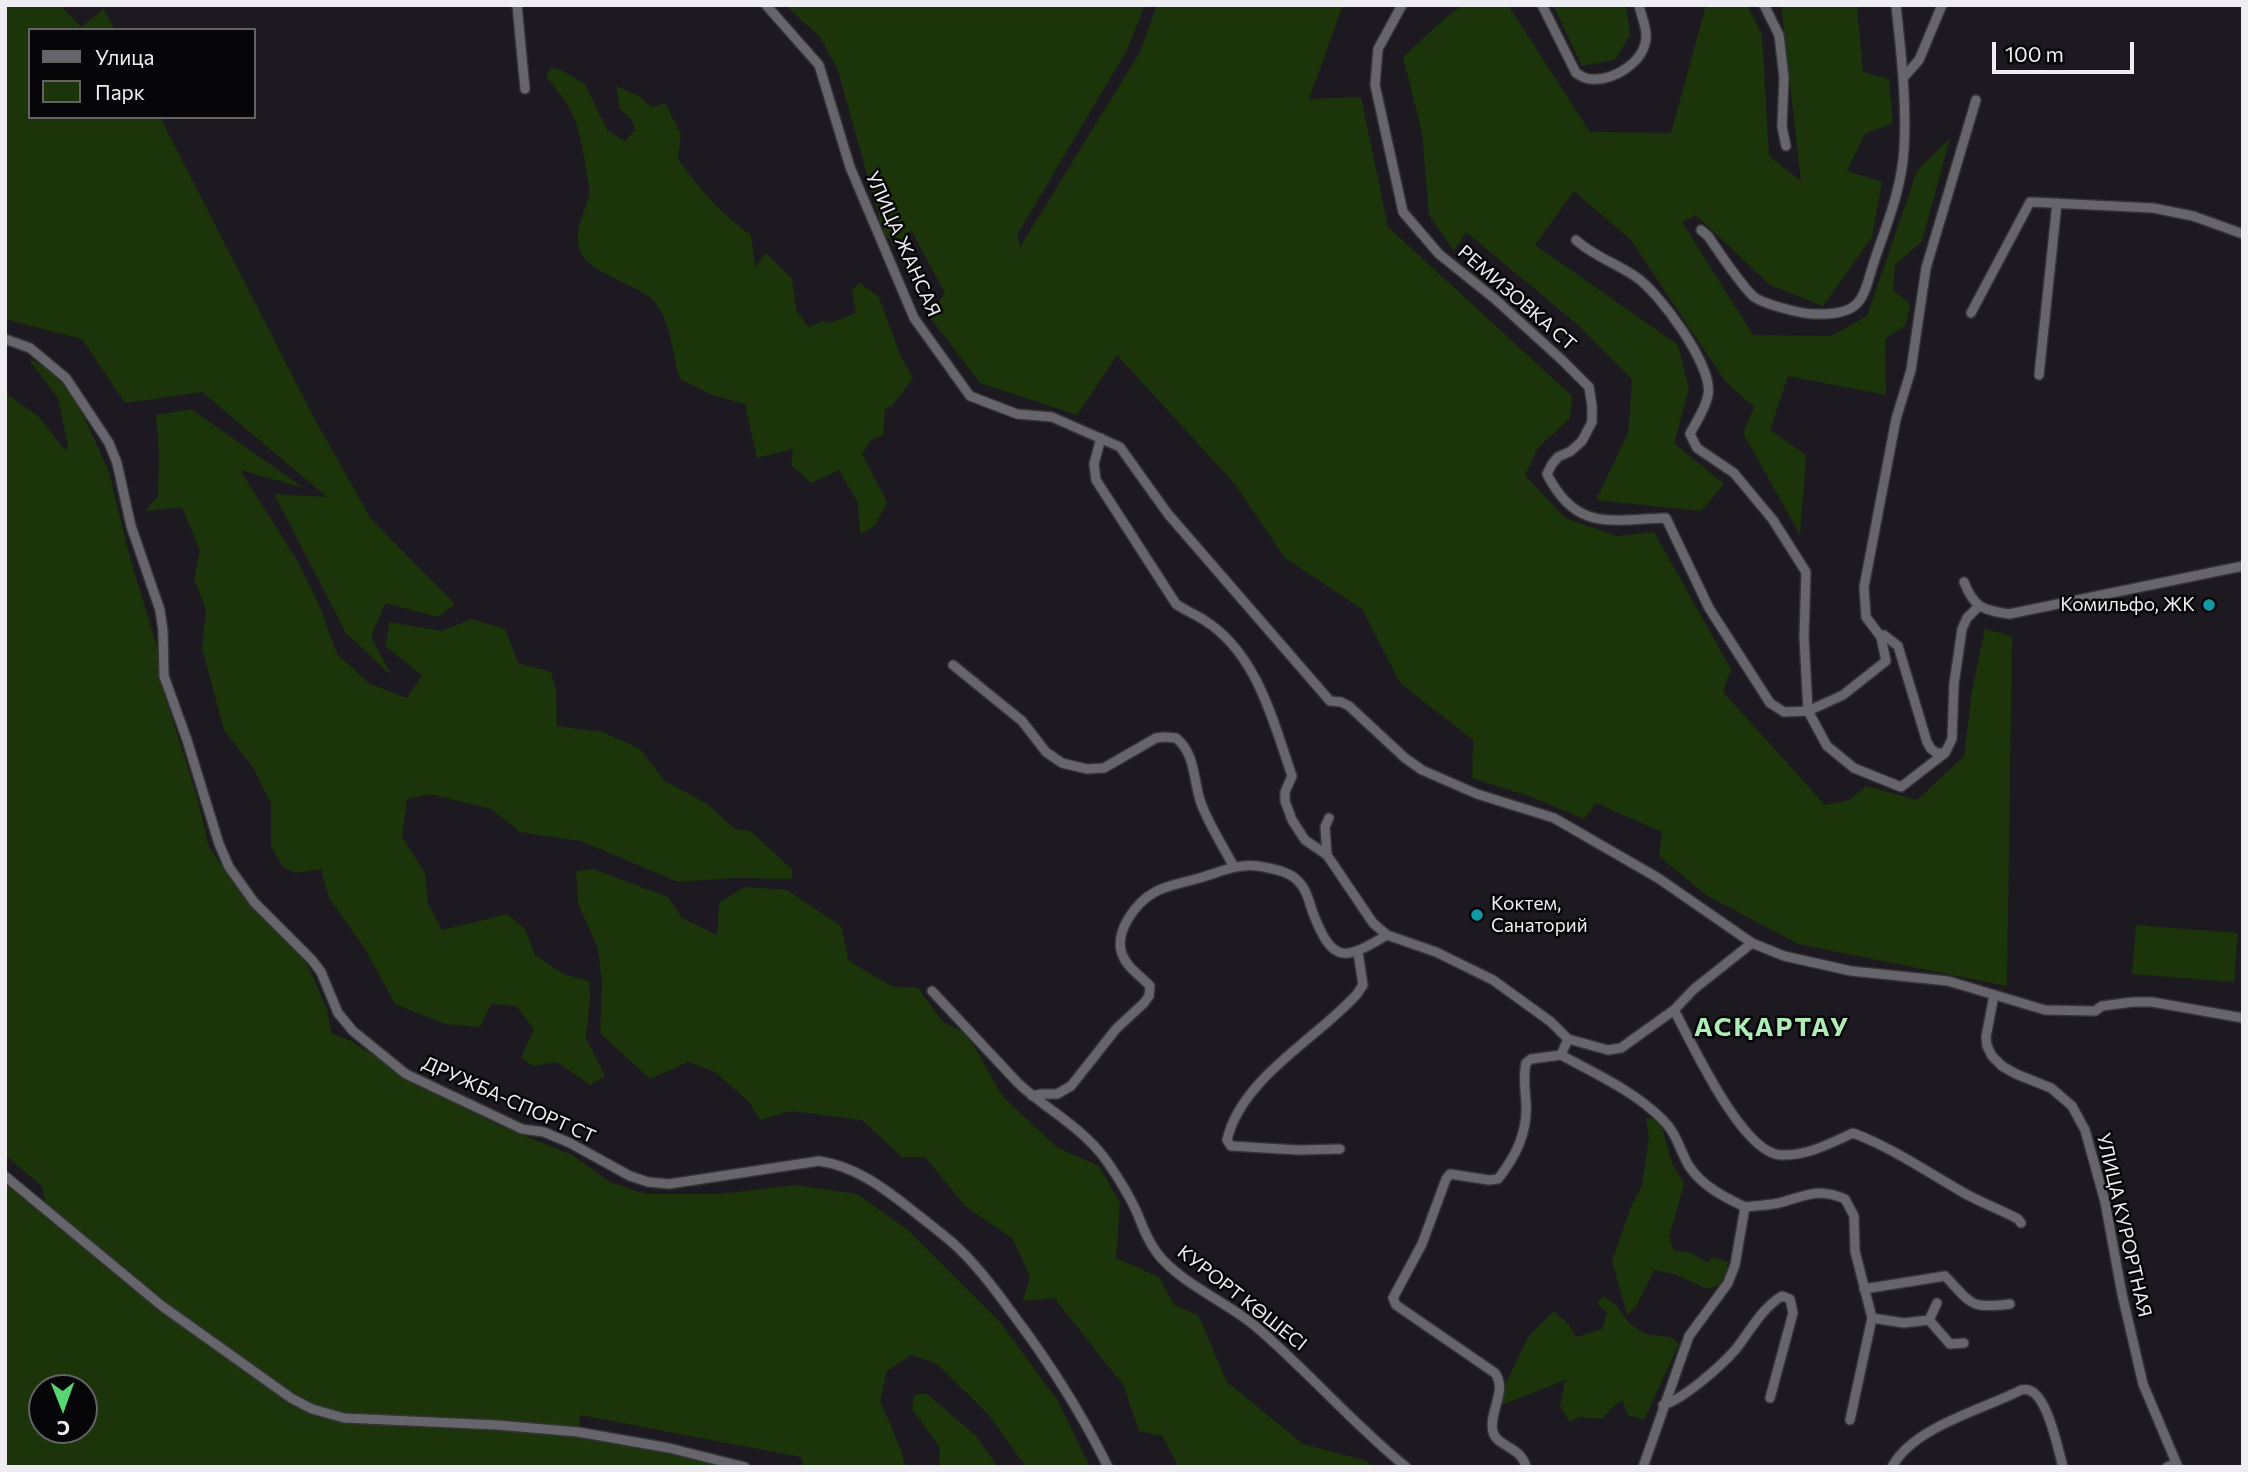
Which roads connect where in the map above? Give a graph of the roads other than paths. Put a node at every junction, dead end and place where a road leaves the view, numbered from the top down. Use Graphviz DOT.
graph roads {
  1 [pos="517,5"];
  2 [pos="766,5"];
  3 [pos="1402,5"];
  4 [pos="1542,5"];
  5 [pos="1639,5"];
  6 [pos="1764,5"];
  7 [pos="1896,5"];
  8 [pos="1942,5"];
  9 [pos="1903,78"];
  10 [pos="525,89"];
  11 [pos="1976,100"];
  12 [pos="1786,146"];
  13 [pos="2057,203"];
  14 [pos="1701,230"];
  15 [pos="2243,234"];
  16 [pos="1576,240"];
  17 [pos="1971,313"];
  18 [pos="5,339"];
  19 [pos="2039,375"];
  20 [pos="1101,438"];
  21 [pos="2243,566"];
  22 [pos="1964,582"];
  23 [pos="1979,606"];
  24 [pos="1881,637"];
  25 [pos="953,665"];
  26 [pos="1808,711"];
  27 [pos="1945,753"];
  28 [pos="1329,818"];
  29 [pos="1327,855"];
  30 [pos="1234,867"];
  31 [pos="1387,934"];
  32 [pos="1752,943"];
  33 [pos="1358,953"];
  34 [pos="932,991"];
  35 [pos="1994,995"];
  36 [pos="1674,1010"];
  37 [pos="2243,1018"];
  38 [pos="1568,1039"];
  39 [pos="1561,1055"];
  40 [pos="1032,1096"];
  41 [pos="1340,1149"];
  42 [pos="5,1176"];
  43 [pos="1745,1207"];
  44 [pos="2021,1223"];
  45 [pos="1864,1289"];
  46 [pos="1937,1303"];
  47 [pos="2010,1304"];
  48 [pos="1872,1318"];
  49 [pos="1929,1320"];
  50 [pos="1964,1343"];
  51 [pos="1770,1398"];
  52 [pos="1663,1405"];
  53 [pos="1850,1420"];
  54 [pos="2177,1465"];
  55 [pos="745,1467"];
  56 [pos="1108,1467"];
  57 [pos="1406,1467"];
  58 [pos="1525,1467"];
  59 [pos="1643,1467"];
  60 [pos="1892,1467"];
  61 [pos="2063,1467"];
  62 [pos="2166,1467"];
  1 -- 10 [label="street"];
  2 -- 20 [label="street, УЛИЦА ЖАНСАЯ"];
  3 -- 26 [label="street, РЕМИЗОВКА СТ"];
  4 -- 5 [label="street"];
  6 -- 12 [label="street"];
  7 -- 9 [label="street"];
  8 -- 9 [label="street"];
  9 -- 14 [label="street"];
  11 -- 24 [label="street"];
  13 -- 15 [label="street"];
  13 -- 17 [label="street"];
  13 -- 19 [label="street"];
  16 -- 26 [label="street"];
  18 -- 56 [label="street, ДРУЖБА-СПОРТ СТ"];
  20 -- 29 [label="street"];
  20 -- 32 [label="street, УЛИЦА ЖАНСАЯ"];
  21 -- 23 [label="street"];
  22 -- 23 [label="street"];
  23 -- 27 [label="street"];
  24 -- 26 [label="street"];
  24 -- 27 [label="street"];
  25 -- 30 [label="street"];
  26 -- 27 [label="street"];
  28 -- 29 [label="street"];
  29 -- 31 [label="street"];
  30 -- 33 [label="street"];
  30 -- 40 [label="street"];
  31 -- 33 [label="street"];
  31 -- 38 [label="street"];
  32 -- 35 [label="street"];
  32 -- 36 [label="street"];
  33 -- 41 [label="street"];
  34 -- 40 [label="street, КУРОРТ КӨШЕСІ"];
  35 -- 37 [label="street"];
  35 -- 54 [label="street, УЛИЦА КУРОРТНАЯ"];
  36 -- 38 [label="street"];
  36 -- 44 [label="street"];
  38 -- 39 [label="street"];
  39 -- 43 [label="street"];
  39 -- 58 [label="street"];
  40 -- 57 [label="street, КУРОРТ КӨШЕСІ"];
  42 -- 55 [label="street"];
  43 -- 45 [label="street"];
  43 -- 52 [label="street"];
  45 -- 47 [label="street"];
  45 -- 48 [label="street"];
  46 -- 49 [label="street"];
  48 -- 49 [label="street"];
  48 -- 53 [label="street"];
  49 -- 50 [label="street"];
  51 -- 52 [label="street"];
  52 -- 59 [label="street"];
  54 -- 62 [label="street"];
  60 -- 61 [label="street"];
}
